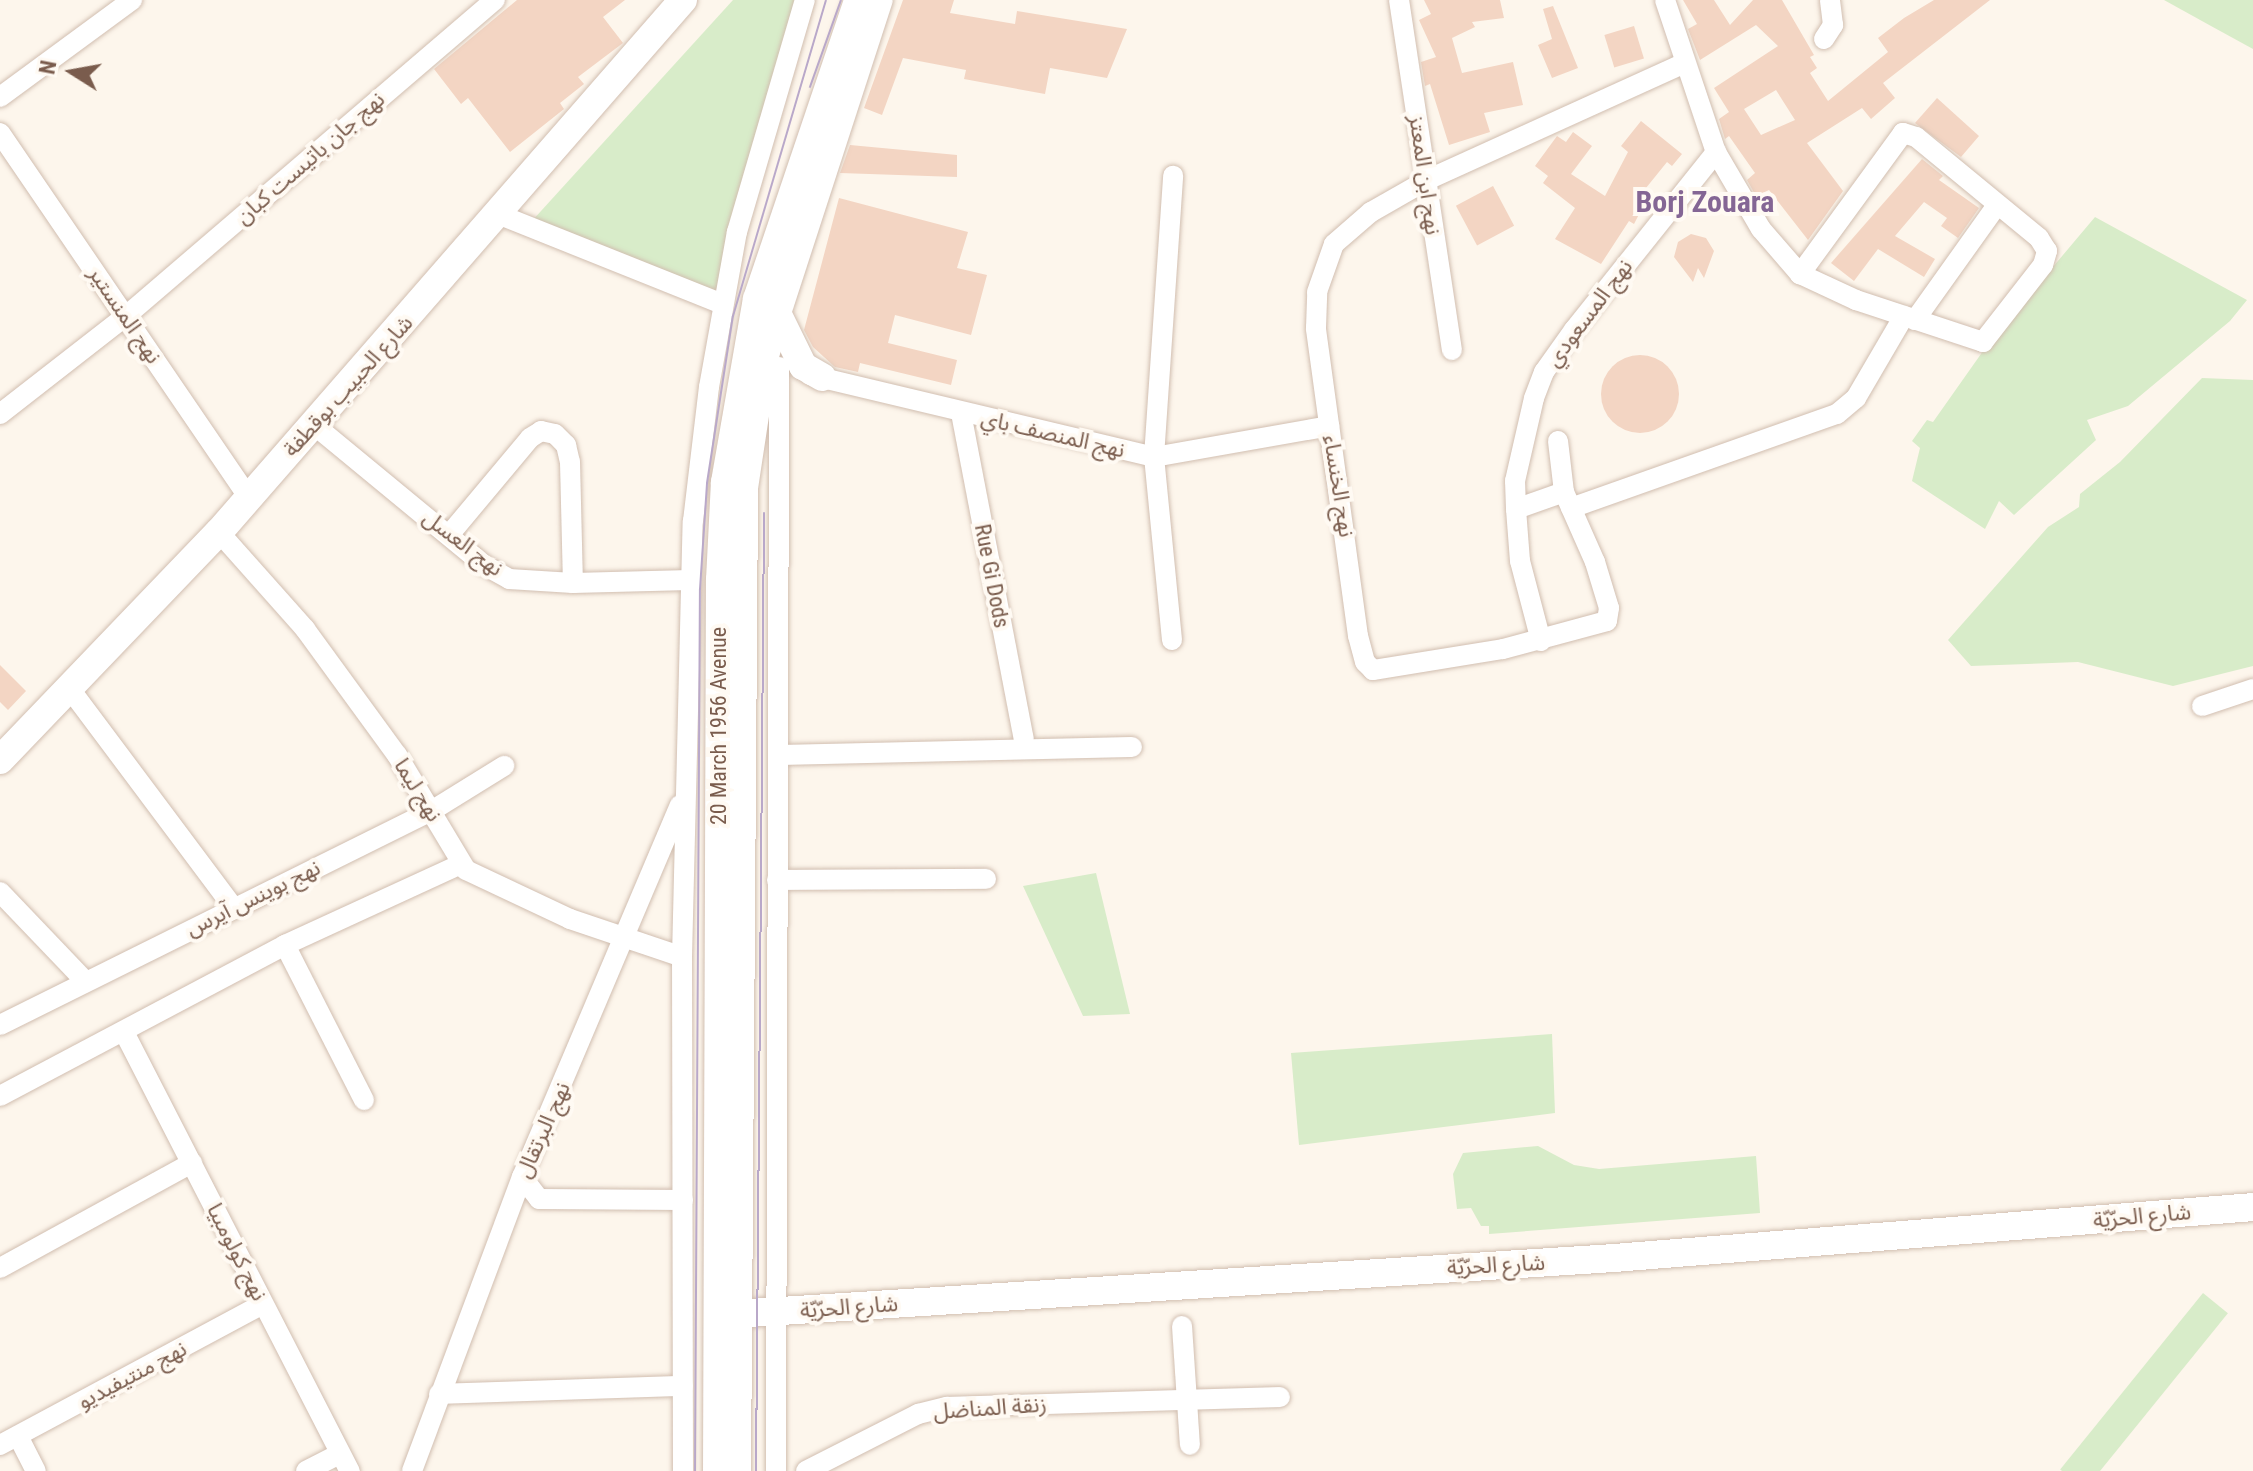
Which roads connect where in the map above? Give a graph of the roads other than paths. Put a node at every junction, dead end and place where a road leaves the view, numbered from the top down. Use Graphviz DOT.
graph roads {
  1 [pos="132,0"];
  2 [pos="495,0"];
  3 [pos="683,0"];
  4 [pos="805,0"];
  5 [pos="858,0"];
  6 [pos="879,0"];
  7 [pos="1665,0"];
  8 [pos="1830,0"];
  9 [pos="1403,2"];
  10 [pos="1824,39"];
  11 [pos="1685,63"];
  12 [pos="0,97"];
  13 [pos="0,134"];
  14 [pos="1716,152"];
  15 [pos="1173,176"];
  16 [pos="1427,180"];
  17 [pos="1997,205"];
  18 [pos="500,215"];
  19 [pos="1800,274"];
  20 [pos="723,304"];
  21 [pos="777,313"];
  22 [pos="126,316"];
  23 [pos="1909,318"];
  24 [pos="1452,350"];
  25 [pos="762,363"];
  26 [pos="822,377"];
  27 [pos="961,413"];
  28 [pos="0,414"];
  29 [pos="313,424"];
  30 [pos="1329,426"];
  31 [pos="1558,441"];
  32 [pos="1154,457"];
  33 [pos="249,498"];
  34 [pos="1568,500"];
  35 [pos="1516,509"];
  36 [pos="219,532"];
  37 [pos="449,535"];
  38 [pos="690,580"];
  39 [pos="573,583"];
  40 [pos="1172,640"];
  41 [pos="1541,641"];
  42 [pos="70,689"];
  43 [pos="2253,689"];
  44 [pos="2202,706"];
  45 [pos="1024,739"];
  46 [pos="1132,747"];
  47 [pos="779,755"];
  48 [pos="0,760"];
  49 [pos="504,766"];
  50 [pos="684,793"];
  51 [pos="433,810"];
  52 [pos="461,864"];
  53 [pos="986,879"];
  54 [pos="777,880"];
  55 [pos="0,892"];
  56 [pos="234,908"];
  57 [pos="628,938"];
  58 [pos="285,945"];
  59 [pos="682,957"];
  60 [pos="84,980"];
  61 [pos="0,1025"];
  62 [pos="124,1032"];
  63 [pos="0,1096"];
  64 [pos="364,1100"];
  65 [pos="192,1163"];
  66 [pos="522,1177"];
  67 [pos="683,1200"];
  68 [pos="2253,1207"];
  69 [pos="0,1268"];
  70 [pos="263,1304"];
  71 [pos="776,1311"];
  72 [pos="728,1314"];
  73 [pos="1182,1326"];
  74 [pos="683,1386"];
  75 [pos="439,1394"];
  76 [pos="1280,1397"];
  77 [pos="1188,1400"];
  78 [pos="9,1440"];
  79 [pos="1190,1445"];
  80 [pos="345,1463"];
  81 [pos="36,1471"];
  82 [pos="306,1471"];
  83 [pos="412,1471"];
  84 [pos="683,1471"];
  85 [pos="717,1471"];
  86 [pos="737,1471"];
  87 [pos="776,1471"];
  88 [pos="806,1471"];
  1 -- 12 [label="street"];
  2 -- 22 [label="street, نهج جان باتيست كبان"];
  3 -- 18 [label="main road, شارع الحبيب بوقطفة"];
  4 -- 20 [label="street, 20 March 1956 Avenue"];
  5 -- 25 [label="main road, 20 March 1956 Avenue"];
  6 -- 21 [label="main road, 20 March 1956 Avenue"];
  7 -- 11 [label="street"];
  8 -- 10 [label="street"];
  9 -- 16 [label="street, نهج ابن المعتز"];
  11 -- 14 [label="street"];
  11 -- 16 [label="street, نهج الخنساء"];
  13 -- 22 [label="street, نهج المنستير"];
  14 -- 19 [label="street"];
  14 -- 35 [label="street, نهج المسعودي"];
  15 -- 32 [label="street"];
  16 -- 24 [label="street, نهج ابن المعتز"];
  16 -- 30 [label="street, نهج الخنساء"];
  17 -- 19 [label="street"];
  17 -- 23 [label="street"];
  17 -- 23 [label="street"];
  18 -- 20 [label="street"];
  18 -- 29 [label="main road, شارع الحبيب بوقطفة"];
  19 -- 23 [label="street"];
  20 -- 38 [label="street, 20 March 1956 Avenue"];
  21 -- 25 [label="main road, 20 March 1956 Avenue"];
  21 -- 26 [label="main road"];
  22 -- 28 [label="street, نهج جان باتيست كبان"];
  22 -- 33 [label="street, نهج المنستير"];
  23 -- 34 [label="street"];
  25 -- 26 [label="street, نهج المنصف باي"];
  25 -- 47 [label="street, 20 March 1956 Avenue"];
  25 -- 72 [label="main road, 20 March 1956 Avenue"];
  26 -- 27 [label="street, نهج المنصف باي"];
  27 -- 32 [label="street, نهج المنصف باي"];
  27 -- 45 [label="street, Rue Gi Dods"];
  29 -- 33 [label="main road, شارع الحبيب بوقطفة"];
  29 -- 37 [label="street, نهج العسل"];
  30 -- 32 [label="street, نهج المنصف باي"];
  30 -- 41 [label="street, نهج الخنساء"];
  31 -- 34 [label="street"];
  32 -- 40 [label="street"];
  33 -- 36 [label="main road, شارع الحبيب بوقطفة"];
  34 -- 35 [label="street"];
  34 -- 41 [label="street"];
  35 -- 41 [label="street, نهج المسعودي"];
  36 -- 42 [label="main road, شارع الحبيب بوقطفة"];
  36 -- 51 [label="street, نهج ليما"];
  37 -- 39 [label="street, نهج العسل"];
  37 -- 39 [label="street"];
  38 -- 39 [label="street, نهج العسل"];
  38 -- 50 [label="street, 20 March 1956 Avenue"];
  42 -- 48 [label="main road, شارع الحبيب بوقطفة"];
  42 -- 56 [label="street"];
  43 -- 44 [label="street"];
  46 -- 47 [label="street"];
  47 -- 54 [label="street, 20 March 1956 Avenue"];
  49 -- 51 [label="street, نهج بوينس آيرس"];
  50 -- 57 [label="street, نهج البرتقال"];
  50 -- 59 [label="street, 20 March 1956 Avenue"];
  51 -- 52 [label="street, نهج ليما"];
  51 -- 56 [label="street, نهج بوينس آيرس"];
  52 -- 57 [label="street, نهج ليما"];
  52 -- 58 [label="street"];
  53 -- 54 [label="street"];
  54 -- 71 [label="street, 20 March 1956 Avenue"];
  55 -- 60 [label="street"];
  56 -- 60 [label="street, نهج بوينس آيرس"];
  57 -- 59 [label="street, نهج ليما"];
  57 -- 66 [label="street, نهج البرتقال"];
  58 -- 62 [label="street"];
  58 -- 64 [label="street"];
  59 -- 67 [label="street, 20 March 1956 Avenue"];
  60 -- 61 [label="street, نهج بوينس آيرس"];
  62 -- 63 [label="street"];
  62 -- 65 [label="street, نهج كولومبيا"];
  65 -- 69 [label="street"];
  65 -- 70 [label="street, نهج كولومبيا"];
  66 -- 67 [label="street"];
  66 -- 75 [label="street, نهج البرتقال"];
  67 -- 74 [label="street, 20 March 1956 Avenue"];
  68 -- 71 [label="main road, شارع الحرّيّة"];
  70 -- 78 [label="street, نهج منتيفيديو"];
  70 -- 80 [label="street, نهج كولومبيا"];
  71 -- 72 [label="main road, شارع الحرّيّة"];
  71 -- 87 [label="street, 20 March 1956 Avenue"];
  72 -- 85 [label="main road, 20 March 1956 Avenue"];
  72 -- 86 [label="main road, 20 March 1956 Avenue"];
  73 -- 77 [label="street"];
  74 -- 75 [label="street"];
  74 -- 84 [label="street, 20 March 1956 Avenue"];
  75 -- 83 [label="street, نهج البرتقال"];
  76 -- 77 [label="street, زنقة المناضل"];
  77 -- 79 [label="street"];
  77 -- 88 [label="street, زنقة المناضل"];
  78 -- 81 [label="street"];
  80 -- 82 [label="street"];
}
